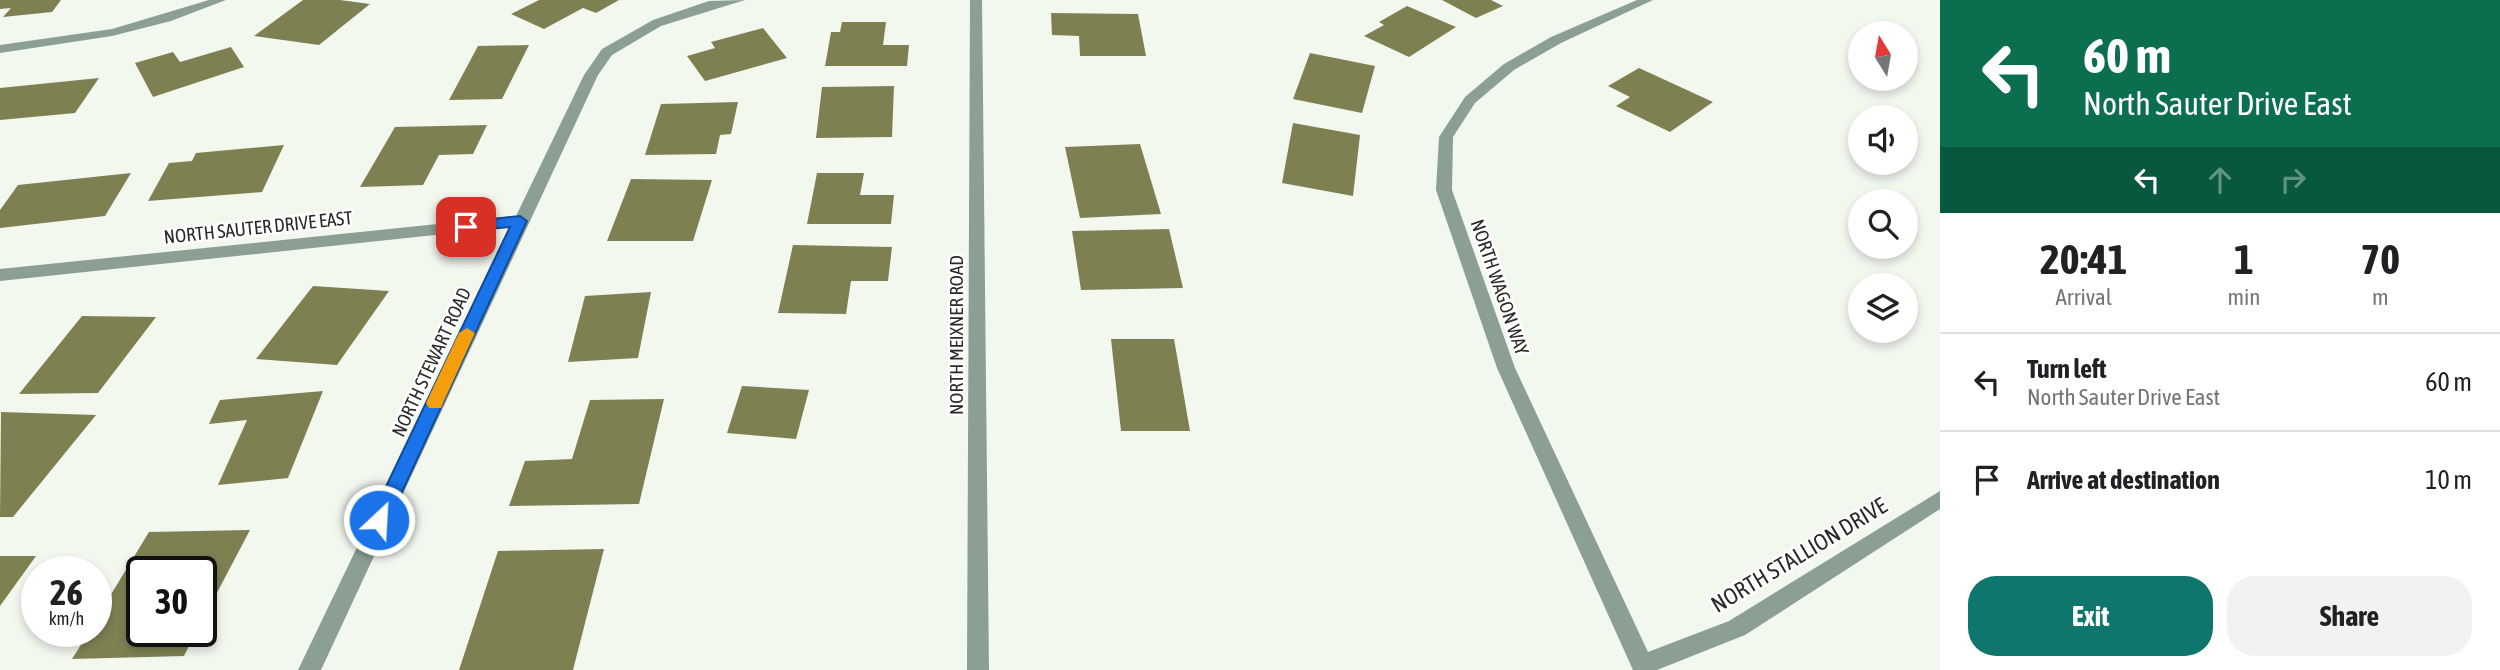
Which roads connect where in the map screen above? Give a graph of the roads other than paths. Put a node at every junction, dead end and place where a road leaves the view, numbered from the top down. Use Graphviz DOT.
graph roads {
  1 [pos="220,0"];
  2 [pos="739,0"];
  3 [pos="976,0"];
  4 [pos="1647,0"];
  5 [pos="0,49"];
  6 [pos="520,221"];
  7 [pos="3,278"];
  8 [pos="1940,499"];
  9 [pos="1644,668"];
  10 [pos="309,670"];
  11 [pos="978,670"];
  1 -- 5 [label="street"];
  2 -- 6 [label="street, NORTH STEWART ROAD"];
  3 -- 11 [label="street, NORTH MEIXNER ROAD"];
  4 -- 9 [label="street, NORTH WAGON WAY"];
  6 -- 7 [label="street, NORTH SAUTER DRIVE EAST"];
  6 -- 10 [label="street, NORTH STEWART ROAD"];
  8 -- 9 [label="street, NORTH STALLION DRIVE"];
}
